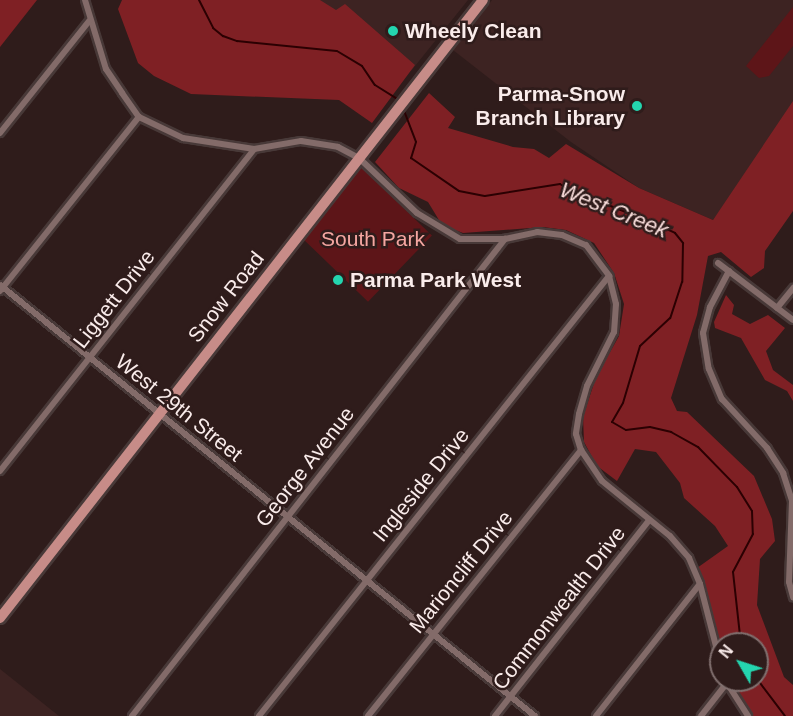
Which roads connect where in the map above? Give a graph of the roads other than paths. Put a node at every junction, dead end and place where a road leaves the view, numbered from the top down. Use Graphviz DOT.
graph roads {
  1 [pos="85,0"];
  2 [pos="483,0"];
  3 [pos="89,21"];
  4 [pos="139,117"];
  5 [pos="0,133"];
  6 [pos="254,149"];
  7 [pos="359,158"];
  8 [pos="505,239"];
  9 [pos="718,263"];
  10 [pos="729,271"];
  11 [pos="609,276"];
  12 [pos="1,288"];
  13 [pos="793,288"];
  14 [pos="777,308"];
  15 [pos="793,320"];
  16 [pos="89,357"];
  17 [pos="160,414"];
  18 [pos="580,450"];
  19 [pos="0,471"];
  20 [pos="284,515"];
  21 [pos="649,520"];
  22 [pos="366,581"];
  23 [pos="700,584"];
  24 [pos="793,597"];
  25 [pos="0,618"];
  26 [pos="712,632"];
  27 [pos="432,634"];
  28 [pos="718,692"];
  29 [pos="732,692"];
  30 [pos="511,697"];
  31 [pos="132,716"];
  32 [pos="259,716"];
  33 [pos="368,716"];
  34 [pos="495,716"];
  35 [pos="535,716"];
  36 [pos="596,716"];
  37 [pos="701,716"];
  38 [pos="748,716"];
  1 -- 3 [label="street"];
  2 -- 7 [label="main road, Snow Road"];
  3 -- 4 [label="street"];
  3 -- 5 [label="street"];
  4 -- 6 [label="street"];
  4 -- 12 [label="street"];
  6 -- 7 [label="street"];
  6 -- 16 [label="street, Liggett Drive"];
  7 -- 8 [label="street"];
  7 -- 17 [label="main road, Snow Road"];
  8 -- 11 [label="street"];
  8 -- 20 [label="street, George Avenue"];
  9 -- 10 [label="street"];
  10 -- 14 [label="street"];
  10 -- 24 [label="street"];
  11 -- 18 [label="street"];
  11 -- 22 [label="street, Ingleside Drive"];
  12 -- 16 [label="street, West 29th Street"];
  13 -- 14 [label="street"];
  14 -- 15 [label="street"];
  16 -- 17 [label="street, West 29th Street"];
  16 -- 19 [label="street, Liggett Drive"];
  17 -- 20 [label="street, West 29th Street"];
  17 -- 25 [label="main road, Snow Road"];
  18 -- 21 [label="street"];
  18 -- 27 [label="street, Marioncliff Drive"];
  20 -- 22 [label="street, West 29th Street"];
  20 -- 31 [label="street, George Avenue"];
  21 -- 23 [label="street"];
  21 -- 30 [label="street, Commonwealth Drive"];
  22 -- 27 [label="street"];
  22 -- 32 [label="street, Ingleside Drive"];
  23 -- 26 [label="street"];
  23 -- 36 [label="street"];
  27 -- 30 [label="street"];
  27 -- 33 [label="street, Marioncliff Drive"];
  28 -- 37 [label="street"];
  29 -- 38 [label="street"];
  30 -- 34 [label="street, Commonwealth Drive"];
  30 -- 35 [label="street"];
}
